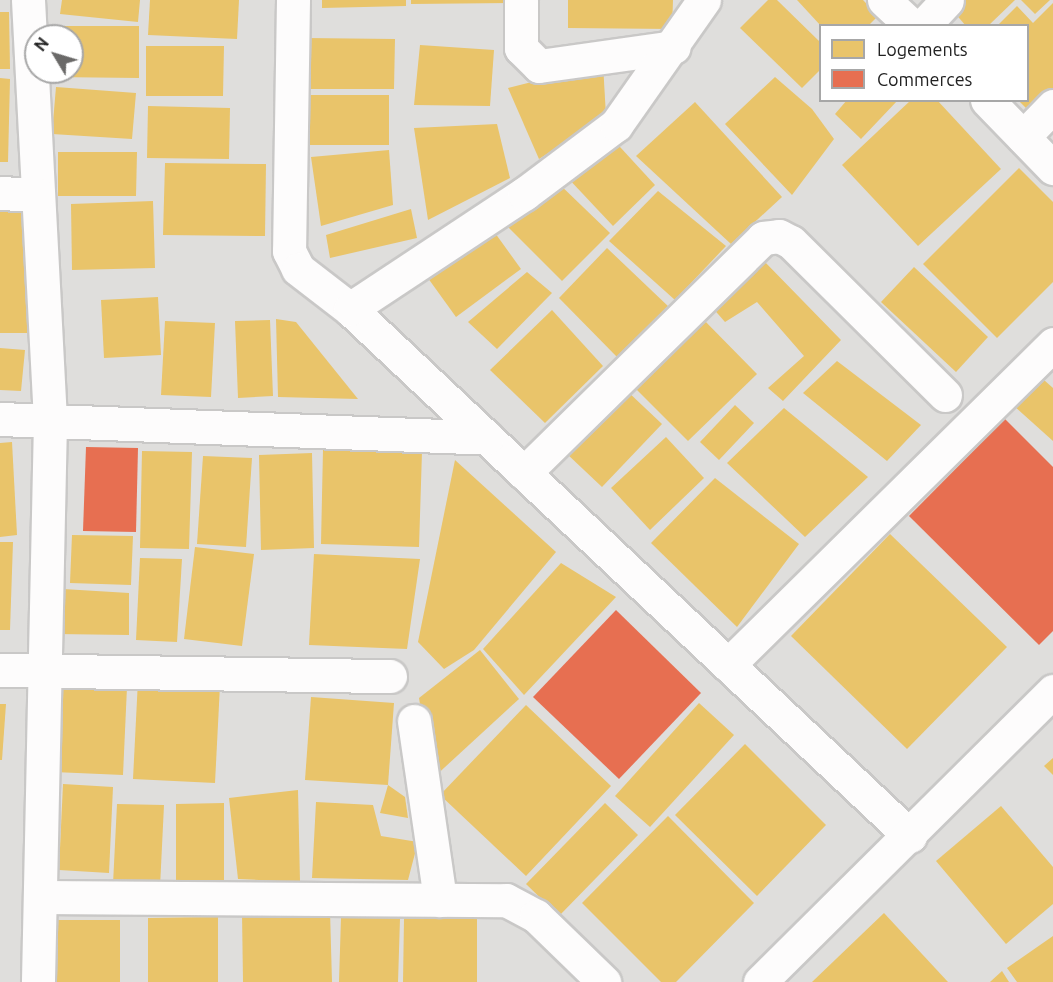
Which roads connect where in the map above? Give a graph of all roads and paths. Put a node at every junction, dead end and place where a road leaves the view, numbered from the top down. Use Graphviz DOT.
graph roads {
  1 [pos="28,0"];
  2 [pos="293,0"];
  3 [pos="521,0"];
  4 [pos="704,0"];
  5 [pos="884,0"];
  6 [pos="947,0"];
  7 [pos="910,24"];
  8 [pos="925,24"];
  9 [pos="674,47"];
  10 [pos="989,102"];
  11 [pos="1053,106"];
  12 [pos="1023,137"];
  13 [pos="1053,168"];
  14 [pos="0,193"];
  15 [pos="38,195"];
  16 [pos="350,309"];
  17 [pos="1053,344"];
  18 [pos="945,395"];
  19 [pos="0,419"];
  20 [pos="50,422"];
  21 [pos="487,438"];
  22 [pos="524,473"];
  23 [pos="728,665"];
  24 [pos="0,670"];
  25 [pos="45,672"];
  26 [pos="390,676"];
  27 [pos="1053,691"];
  28 [pos="414,721"];
  29 [pos="910,836"];
  30 [pos="40,897"];
  31 [pos="440,900"];
  32 [pos="38,982"];
  33 [pos="604,982"];
  34 [pos="760,982"];
  1 -- 15 [label="street"];
  2 -- 16 [label="street"];
  3 -- 9 [label="street"];
  4 -- 9 [label="street"];
  5 -- 7 [label="street"];
  6 -- 8 [label="street"];
  9 -- 16 [label="street"];
  10 -- 12 [label="street"];
  11 -- 12 [label="street"];
  12 -- 13 [label="street"];
  14 -- 15 [label="street"];
  15 -- 20 [label="street"];
  16 -- 21 [label="street"];
  17 -- 23 [label="street"];
  18 -- 22 [label="street"];
  19 -- 20 [label="street"];
  20 -- 21 [label="street"];
  20 -- 25 [label="street"];
  21 -- 22 [label="street"];
  22 -- 23 [label="street"];
  23 -- 29 [label="street"];
  24 -- 25 [label="street"];
  25 -- 26 [label="street"];
  25 -- 30 [label="street"];
  27 -- 29 [label="street"];
  28 -- 31 [label="street"];
  29 -- 34 [label="street"];
  30 -- 31 [label="street"];
  30 -- 32 [label="street"];
  31 -- 33 [label="street"];
}
